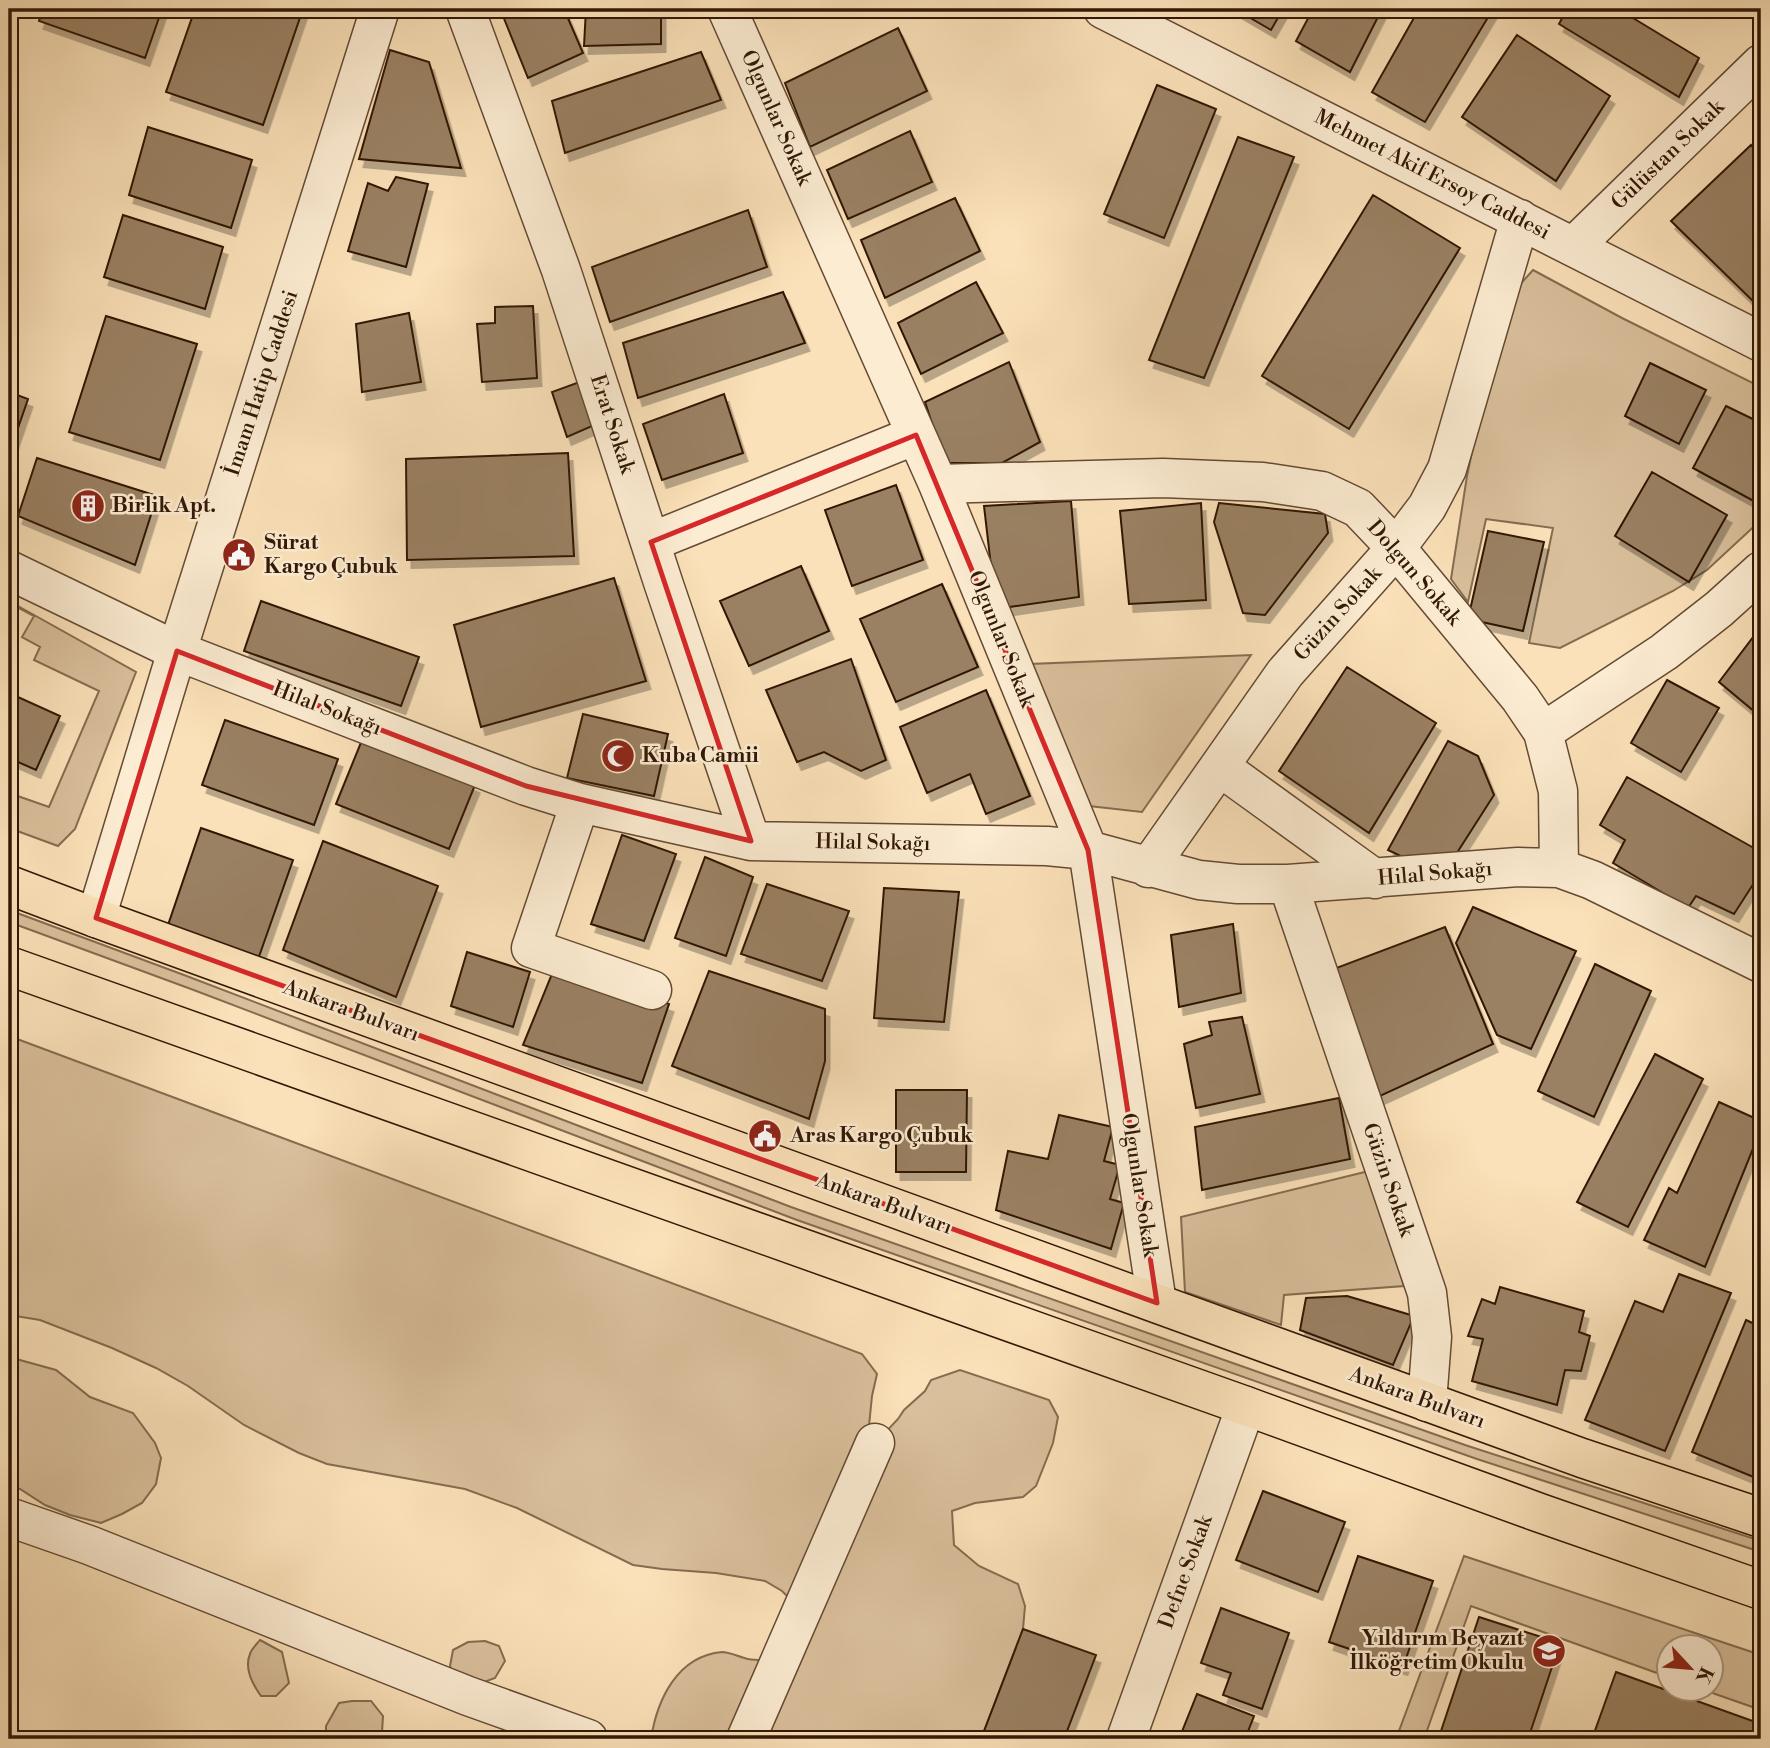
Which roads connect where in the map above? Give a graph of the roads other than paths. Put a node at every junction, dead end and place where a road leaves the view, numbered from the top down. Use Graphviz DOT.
graph roads {
  1 [pos="380,9"];
  2 [pos="465,9"];
  3 [pos="727,9"];
  4 [pos="1103,9"];
  5 [pos="1761,64"];
  6 [pos="1520,219"];
  7 [pos="1574,246"];
  8 [pos="1761,342"];
  9 [pos="916,435"];
  10 [pos="938,484"];
  11 [pos="651,542"];
  12 [pos="1396,548"];
  13 [pos="9,570"];
  14 [pos="1761,571"];
  15 [pos="177,651"];
  16 [pos="1543,732"];
  17 [pos="1220,767"];
  18 [pos="580,803"];
  19 [pos="751,841"];
  20 [pos="1088,850"];
  21 [pos="1148,868"];
  22 [pos="1559,868"];
  23 [pos="1375,879"];
  24 [pos="1288,884"];
  25 [pos="9,885"];
  26 [pos="96,918"];
  27 [pos="1761,963"];
  28 [pos="9,966"];
  29 [pos="652,990"];
  30 [pos="1157,1303"];
  31 [pos="1427,1402"];
  32 [pos="1246,1406"];
  33 [pos="875,1443"];
  34 [pos="9,1517"];
  35 [pos="1761,1518"];
  36 [pos="1761,1590"];
  37 [pos="588,1739"];
  38 [pos="746,1739"];
  39 [pos="1126,1739"];
  1 -- 15 [label="street, İmam Hatip Caddesi"];
  2 -- 11 [label="street, Erat Sokak"];
  3 -- 9 [label="street, Olgunlar Sokak"];
  4 -- 6 [label="street, Mehmet Akif Ersoy Caddesi"];
  5 -- 7 [label="street, Gülüstan Sokak"];
  6 -- 7 [label="street, Mehmet Akif Ersoy Caddesi"];
  6 -- 12 [label="street, Güzin Sokak"];
  7 -- 8 [label="street, Mehmet Akif Ersoy Caddesi"];
  9 -- 10 [label="street, Olgunlar Sokak"];
  9 -- 11 [label="street"];
  10 -- 12 [label="street, Dolgun Sokak"];
  10 -- 20 [label="street, Olgunlar Sokak"];
  11 -- 19 [label="street, Erat Sokak"];
  12 -- 16 [label="street, Dolgun Sokak"];
  12 -- 17 [label="street, Güzin Sokak"];
  13 -- 15 [label="street, Hilal Sokağı"];
  14 -- 16 [label="street"];
  15 -- 18 [label="street, Hilal Sokağı"];
  15 -- 26 [label="street, İmam Hatip Caddesi"];
  16 -- 22 [label="street, Dolgun Sokak"];
  17 -- 21 [label="street, Güzin Sokak"];
  17 -- 23 [label="street"];
  18 -- 19 [label="street, Hilal Sokağı"];
  18 -- 29 [label="street"];
  19 -- 20 [label="street, Hilal Sokağı"];
  20 -- 21 [label="street, Hilal Sokağı"];
  20 -- 30 [label="street, Olgunlar Sokak"];
  21 -- 24 [label="street, Hilal Sokağı"];
  22 -- 23 [label="street, Hilal Sokağı"];
  22 -- 27 [label="street, Hilal Sokağı"];
  23 -- 24 [label="street, Hilal Sokağı"];
  24 -- 31 [label="street, Güzin Sokak"];
  25 -- 26 [label="main road, Ankara Bulvarı"];
  26 -- 30 [label="main road, Ankara Bulvarı"];
  28 -- 32 [label="main road"];
  30 -- 31 [label="main road, Ankara Bulvarı"];
  31 -- 35 [label="main road, Ankara Bulvarı"];
  32 -- 36 [label="main road"];
  32 -- 39 [label="street, Defne Sokak"];
  33 -- 38 [label="street"];
  34 -- 37 [label="street"];
}
